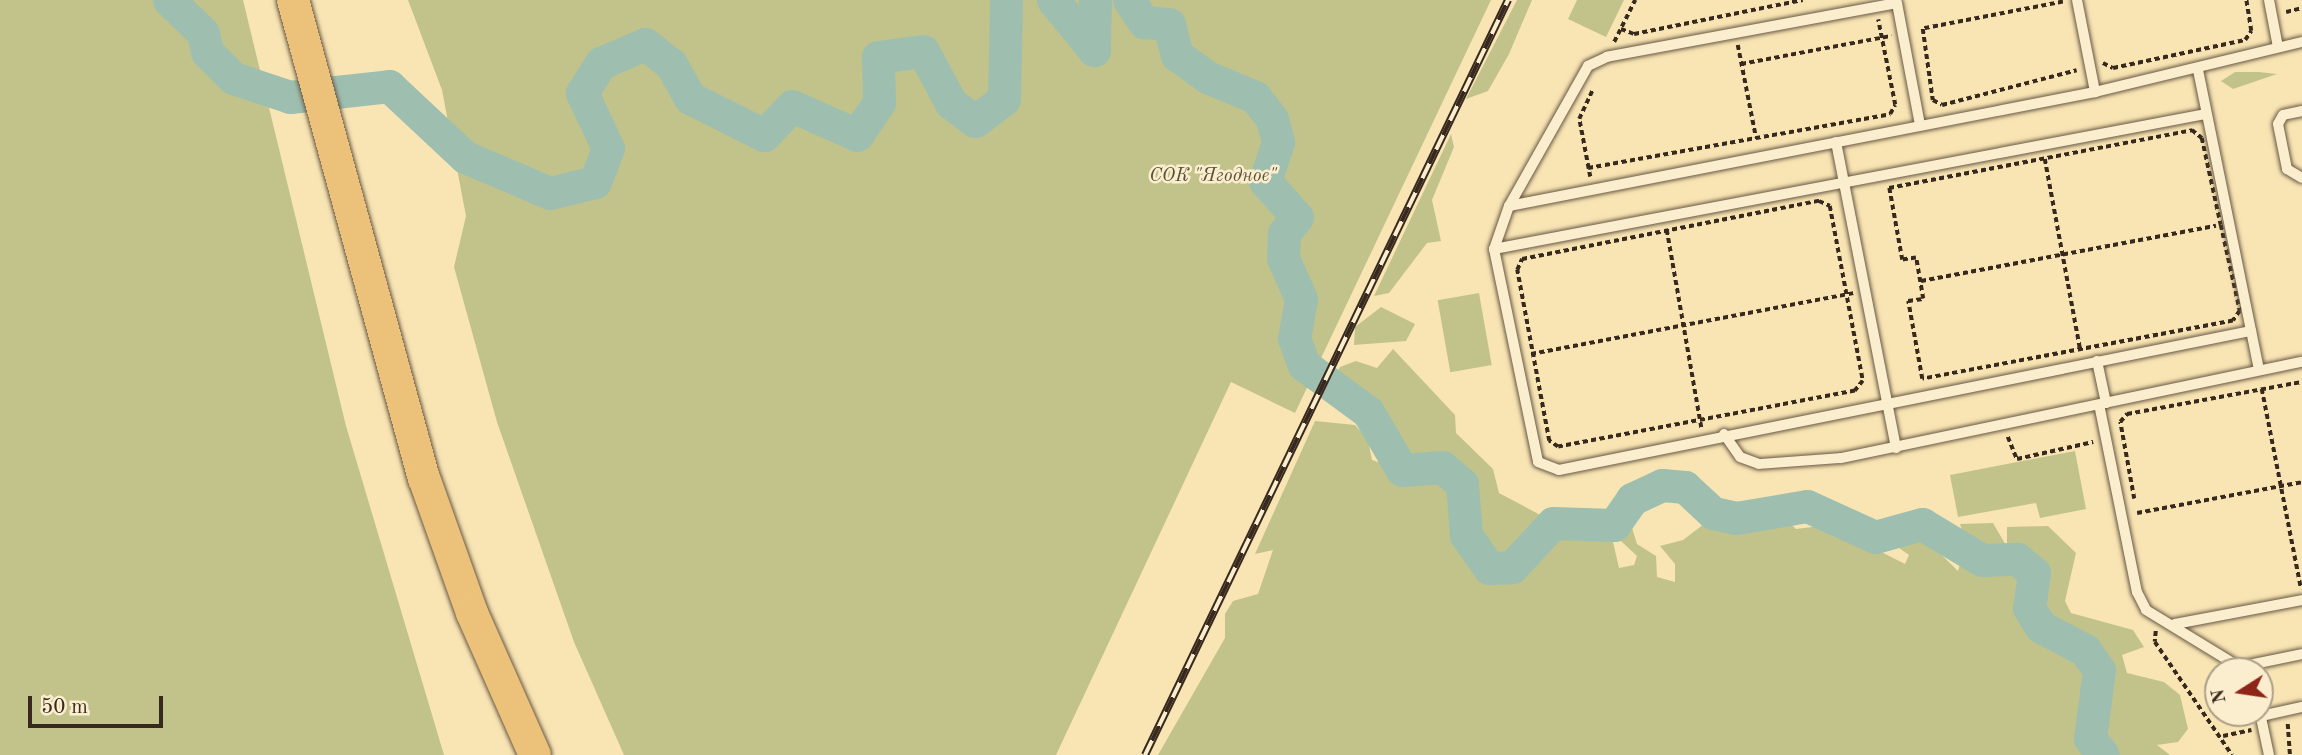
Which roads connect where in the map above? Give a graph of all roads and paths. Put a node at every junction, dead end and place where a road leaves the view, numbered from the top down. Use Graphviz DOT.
graph roads {
  1 [pos="293,0"];
  2 [pos="1635,0"];
  3 [pos="1803,0"];
  4 [pos="2077,0"];
  5 [pos="2246,0"];
  6 [pos="2269,0"];
  7 [pos="1897,1"];
  8 [pos="1875,7"];
  9 [pos="2069,14"];
  10 [pos="1621,29"];
  11 [pos="1923,29"];
  12 [pos="1735,33"];
  13 [pos="1903,33"];
  14 [pos="1882,37"];
  15 [pos="2302,42"];
  16 [pos="2278,47"];
  17 [pos="2099,50"];
  18 [pos="1607,57"];
  19 [pos="1741,64"];
  20 [pos="2079,67"];
  21 [pos="2198,69"];
  22 [pos="2095,92"];
  23 [pos="2302,111"];
  24 [pos="2206,114"];
  25 [pos="1920,125"];
  26 [pos="1756,138"];
  27 [pos="1836,142"];
  28 [pos="2042,144"];
  29 [pos="1760,157"];
  30 [pos="2045,160"];
  31 [pos="1844,178"];
  32 [pos="2302,178"];
  33 [pos="1509,205"];
  34 [pos="1664,215"];
  35 [pos="2225,224"];
  36 [pos="1668,231"];
  37 [pos="1494,249"];
  38 [pos="2063,256"];
  39 [pos="1920,281"];
  40 [pos="1865,290"];
  41 [pos="1846,295"];
  42 [pos="1684,325"];
  43 [pos="2251,331"];
  44 [pos="2080,348"];
  45 [pos="1533,354"];
  46 [pos="1515,358"];
  47 [pos="2097,361"];
  48 [pos="2302,362"];
  49 [pos="2083,364"];
  50 [pos="2259,370"];
  51 [pos="2302,382"];
  52 [pos="2263,389"];
  53 [pos="1887,402"];
  54 [pos="2103,406"];
  55 [pos="1700,419"];
  56 [pos="2004,427"];
  57 [pos="1724,434"];
  58 [pos="2122,435"];
  59 [pos="1704,438"];
  60 [pos="2106,439"];
  61 [pos="1896,448"];
  62 [pos="2302,482"];
  63 [pos="2282,486"];
  64 [pos="2137,513"];
  65 [pos="2139,526"];
  66 [pos="2302,588"];
  67 [pos="2288,590"];
  68 [pos="2302,600"];
  69 [pos="2155,615"];
  70 [pos="2175,624"];
  71 [pos="2302,654"];
  72 [pos="2228,657"];
  73 [pos="2274,661"];
  74 [pos="2302,707"];
  75 [pos="2274,712"];
  76 [pos="2289,722"];
  77 [pos="2263,727"];
  78 [pos="535,755"];
  79 [pos="2232,755"];
  80 [pos="2269,755"];
  81 [pos="2290,755"];
  1 -- 78 [label="main road"];
  2 -- 10 [label="path"];
  3 -- 10 [label="path"];
  4 -- 22 [label="lane"];
  5 -- 17 [label="path"];
  6 -- 16 [label="lane"];
  7 -- 8 [label="lane"];
  7 -- 13 [label="lane"];
  8 -- 12 [label="lane"];
  8 -- 14 [label="path"];
  9 -- 11 [label="path"];
  10 -- 18 [label="path"];
  11 -- 13 [label="path"];
  11 -- 20 [label="path"];
  12 -- 18 [label="lane"];
  12 -- 19 [label="path"];
  13 -- 14 [label="path"];
  13 -- 25 [label="lane"];
  14 -- 19 [label="path"];
  14 -- 26 [label="path"];
  15 -- 16 [label="lane"];
  16 -- 21 [label="lane"];
  18 -- 26 [label="path"];
  18 -- 33 [label="lane"];
  19 -- 26 [label="path"];
  21 -- 22 [label="lane"];
  21 -- 24 [label="lane"];
  22 -- 25 [label="lane"];
  23 -- 32 [label="lane"];
  24 -- 28 [label="lane"];
  24 -- 35 [label="lane"];
  25 -- 27 [label="lane"];
  26 -- 29 [label="path"];
  27 -- 29 [label="lane"];
  27 -- 31 [label="lane"];
  28 -- 30 [label="path"];
  28 -- 31 [label="lane"];
  29 -- 33 [label="lane"];
  30 -- 35 [label="path"];
  30 -- 38 [label="path"];
  30 -- 39 [label="path"];
  31 -- 34 [label="lane"];
  31 -- 40 [label="lane"];
  33 -- 37 [label="lane"];
  34 -- 36 [label="path"];
  34 -- 37 [label="lane"];
  35 -- 38 [label="path"];
  35 -- 43 [label="lane"];
  35 -- 44 [label="path"];
  36 -- 41 [label="path"];
  36 -- 42 [label="path"];
  36 -- 45 [label="path"];
  37 -- 46 [label="lane"];
  38 -- 39 [label="path"];
  38 -- 44 [label="path"];
  39 -- 44 [label="path"];
  40 -- 41 [label="path"];
  40 -- 53 [label="lane"];
  41 -- 42 [label="path"];
  41 -- 55 [label="path"];
  42 -- 45 [label="path"];
  42 -- 55 [label="path"];
  43 -- 47 [label="lane"];
  43 -- 50 [label="lane"];
  44 -- 49 [label="path"];
  45 -- 46 [label="path"];
  45 -- 55 [label="path"];
  46 -- 59 [label="lane"];
  47 -- 49 [label="lane"];
  47 -- 54 [label="lane"];
  48 -- 50 [label="lane"];
  49 -- 53 [label="lane"];
  50 -- 52 [label="path"];
  50 -- 54 [label="lane"];
  51 -- 52 [label="path"];
  52 -- 58 [label="path"];
  52 -- 63 [label="path"];
  53 -- 57 [label="lane"];
  53 -- 61 [label="lane"];
  54 -- 56 [label="lane"];
  54 -- 60 [label="lane"];
  55 -- 59 [label="path"];
  56 -- 60 [label="path"];
  56 -- 61 [label="lane"];
  57 -- 59 [label="lane"];
  57 -- 61 [label="lane"];
  58 -- 60 [label="path"];
  58 -- 64 [label="path"];
  60 -- 69 [label="lane"];
  62 -- 63 [label="path"];
  63 -- 64 [label="path"];
  63 -- 66 [label="path"];
  64 -- 65 [label="path"];
  66 -- 67 [label="path"];
  68 -- 70 [label="lane"];
  69 -- 70 [label="lane"];
  69 -- 79 [label="path"];
  70 -- 72 [label="lane"];
  71 -- 73 [label="lane"];
  74 -- 75 [label="lane"];
  76 -- 81 [label="path"];
  77 -- 80 [label="lane"];
}
